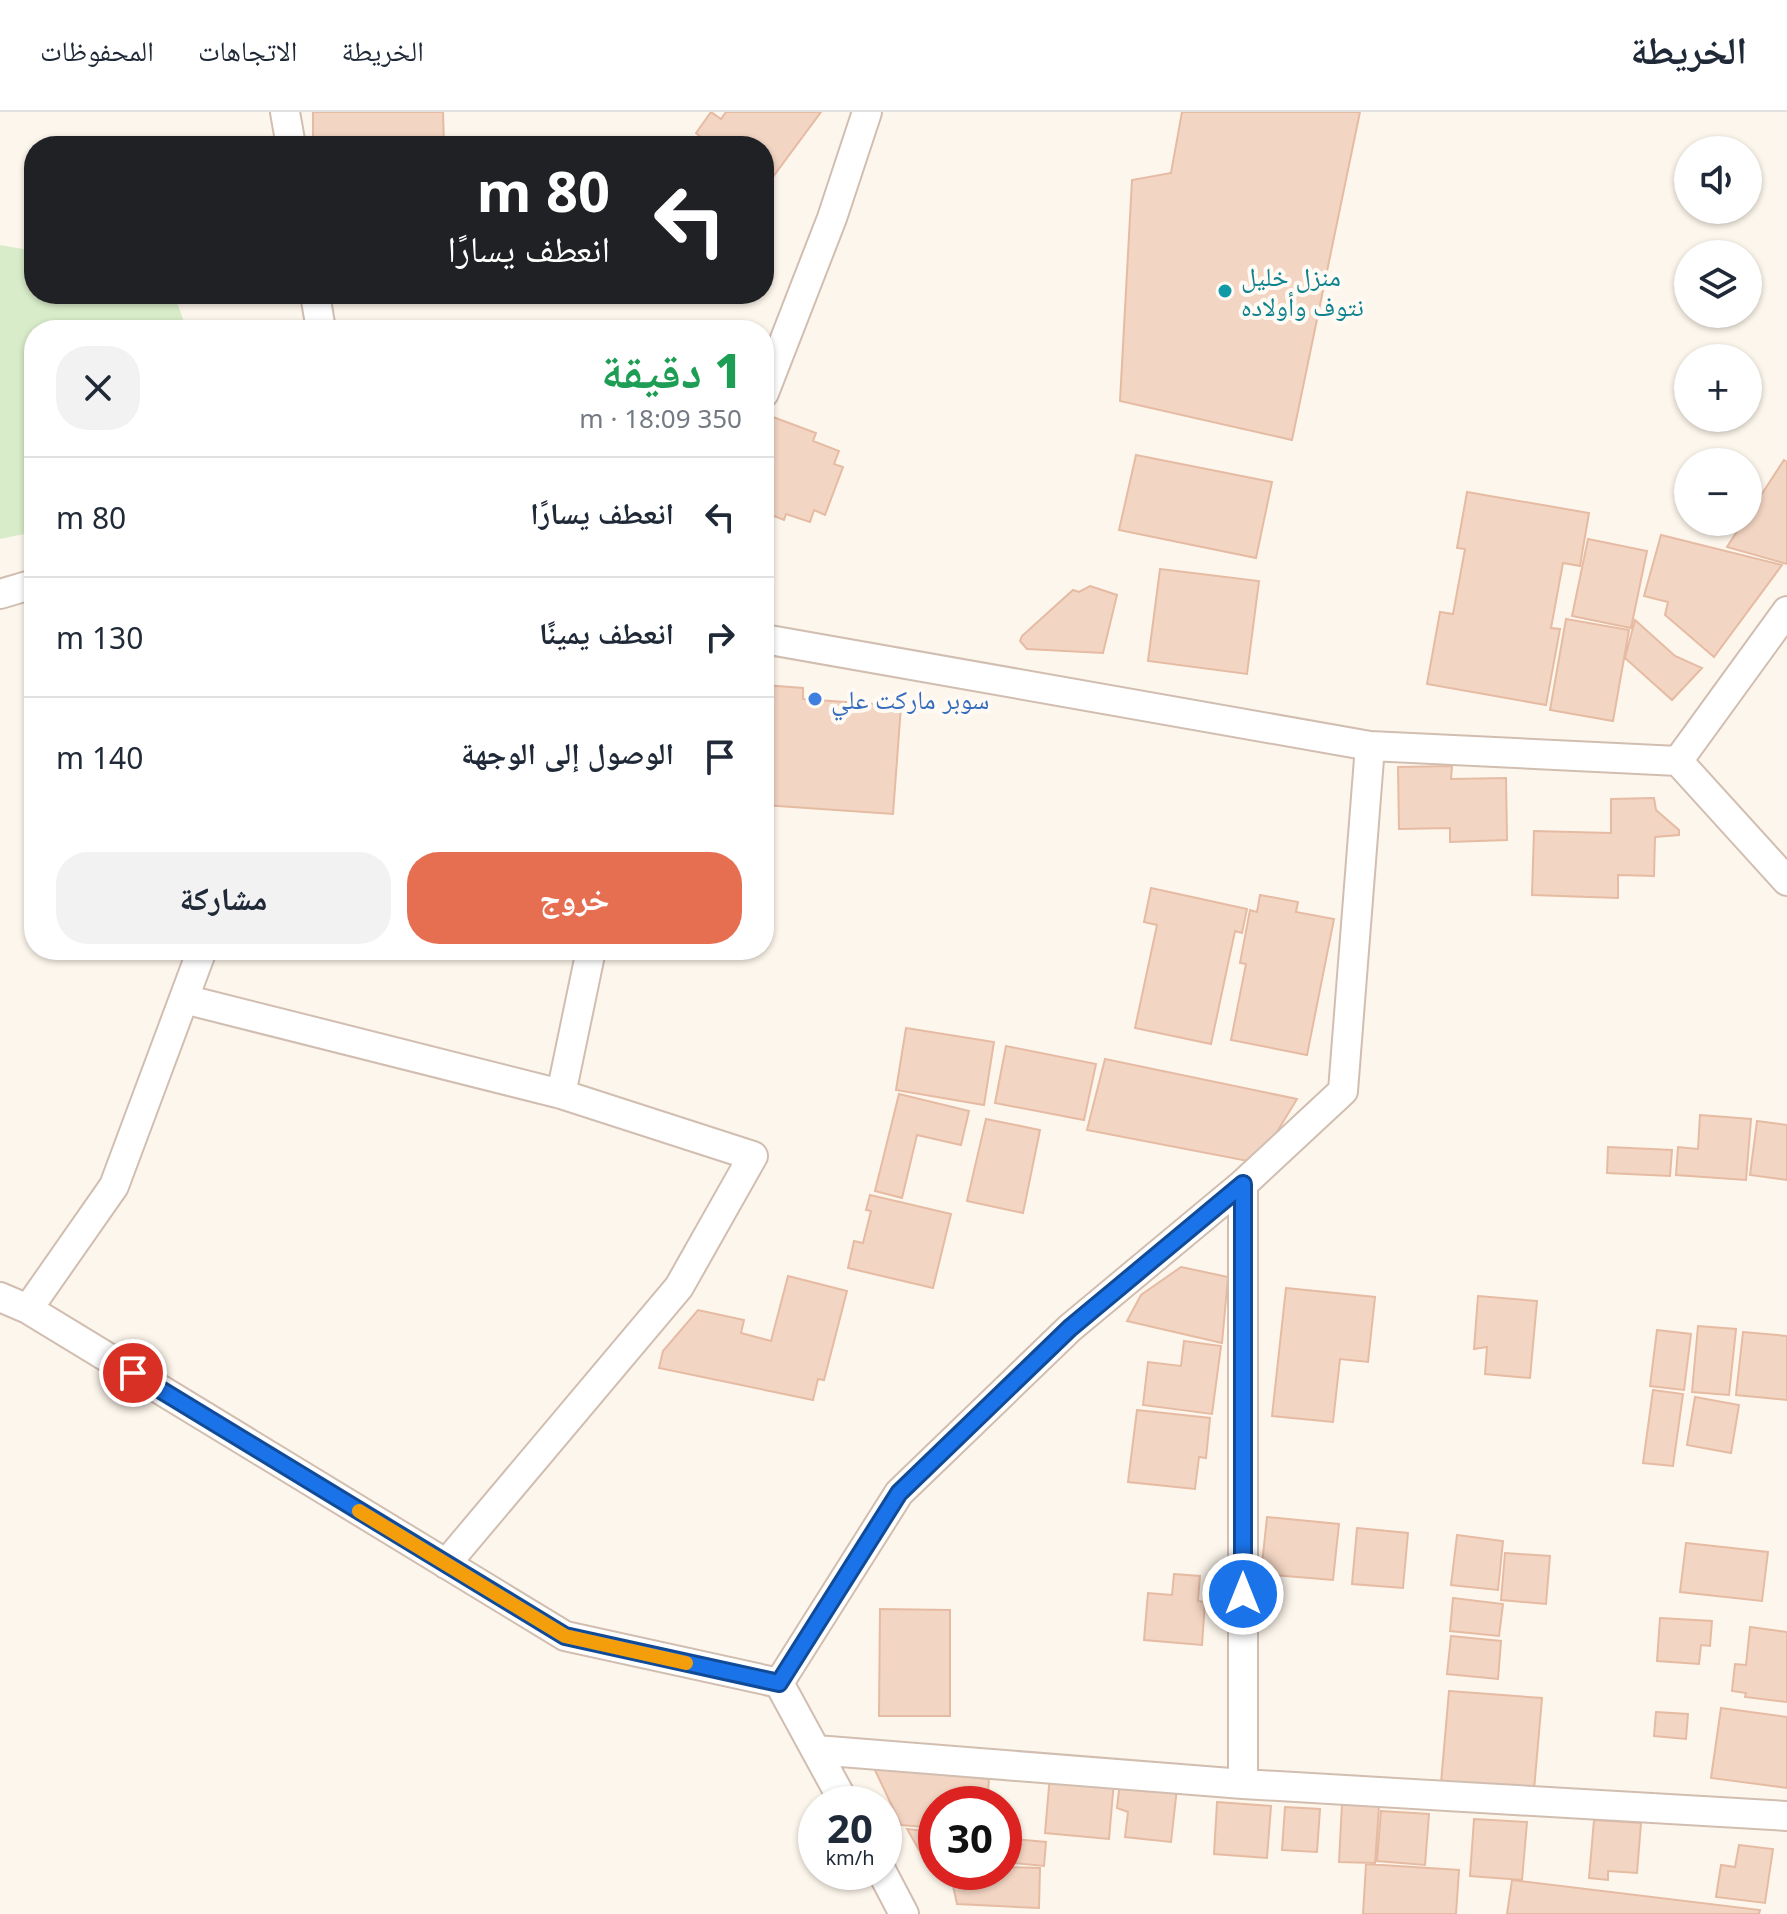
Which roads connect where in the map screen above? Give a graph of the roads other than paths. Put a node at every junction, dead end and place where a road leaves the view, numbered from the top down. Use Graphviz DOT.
graph roads {
  1 [pos="285,112"];
  2 [pos="867,112"];
  3 [pos="289,136"];
  4 [pos="774,367"];
  5 [pos="24,587"];
  6 [pos="0,594"];
  7 [pos="1787,611"];
  8 [pos="774,641"];
  9 [pos="1370,746"];
  10 [pos="1678,761"];
  11 [pos="1787,881"];
  12 [pos="198,960"];
  13 [pos="589,960"];
  14 [pos="184,999"];
  15 [pos="561,1094"];
  16 [pos="1243,1184"];
  17 [pos="0,1297"];
  18 [pos="28,1309"];
  19 [pos="446,1564"];
  20 [pos="779,1683"];
  21 [pos="816,1750"];
  22 [pos="1243,1784"];
  23 [pos="835,1786"];
  24 [pos="1787,1816"];
  25 [pos="891,1890"];
  26 [pos="904,1914"];
  1 -- 3 [label="street"];
  2 -- 4 [label="street"];
  5 -- 6 [label="street"];
  7 -- 10 [label="street"];
  8 -- 9 [label="street"];
  9 -- 10 [label="street"];
  9 -- 16 [label="street"];
  10 -- 11 [label="street"];
  12 -- 14 [label="street"];
  13 -- 15 [label="street"];
  14 -- 15 [label="street"];
  14 -- 18 [label="street"];
  15 -- 19 [label="street"];
  16 -- 20 [label="street"];
  16 -- 22 [label="street"];
  17 -- 18 [label="street"];
  18 -- 19 [label="street"];
  19 -- 20 [label="street"];
  20 -- 21 [label="street"];
  21 -- 22 [label="street"];
  21 -- 23 [label="street"];
  22 -- 24 [label="street"];
  25 -- 26 [label="street"];
}
